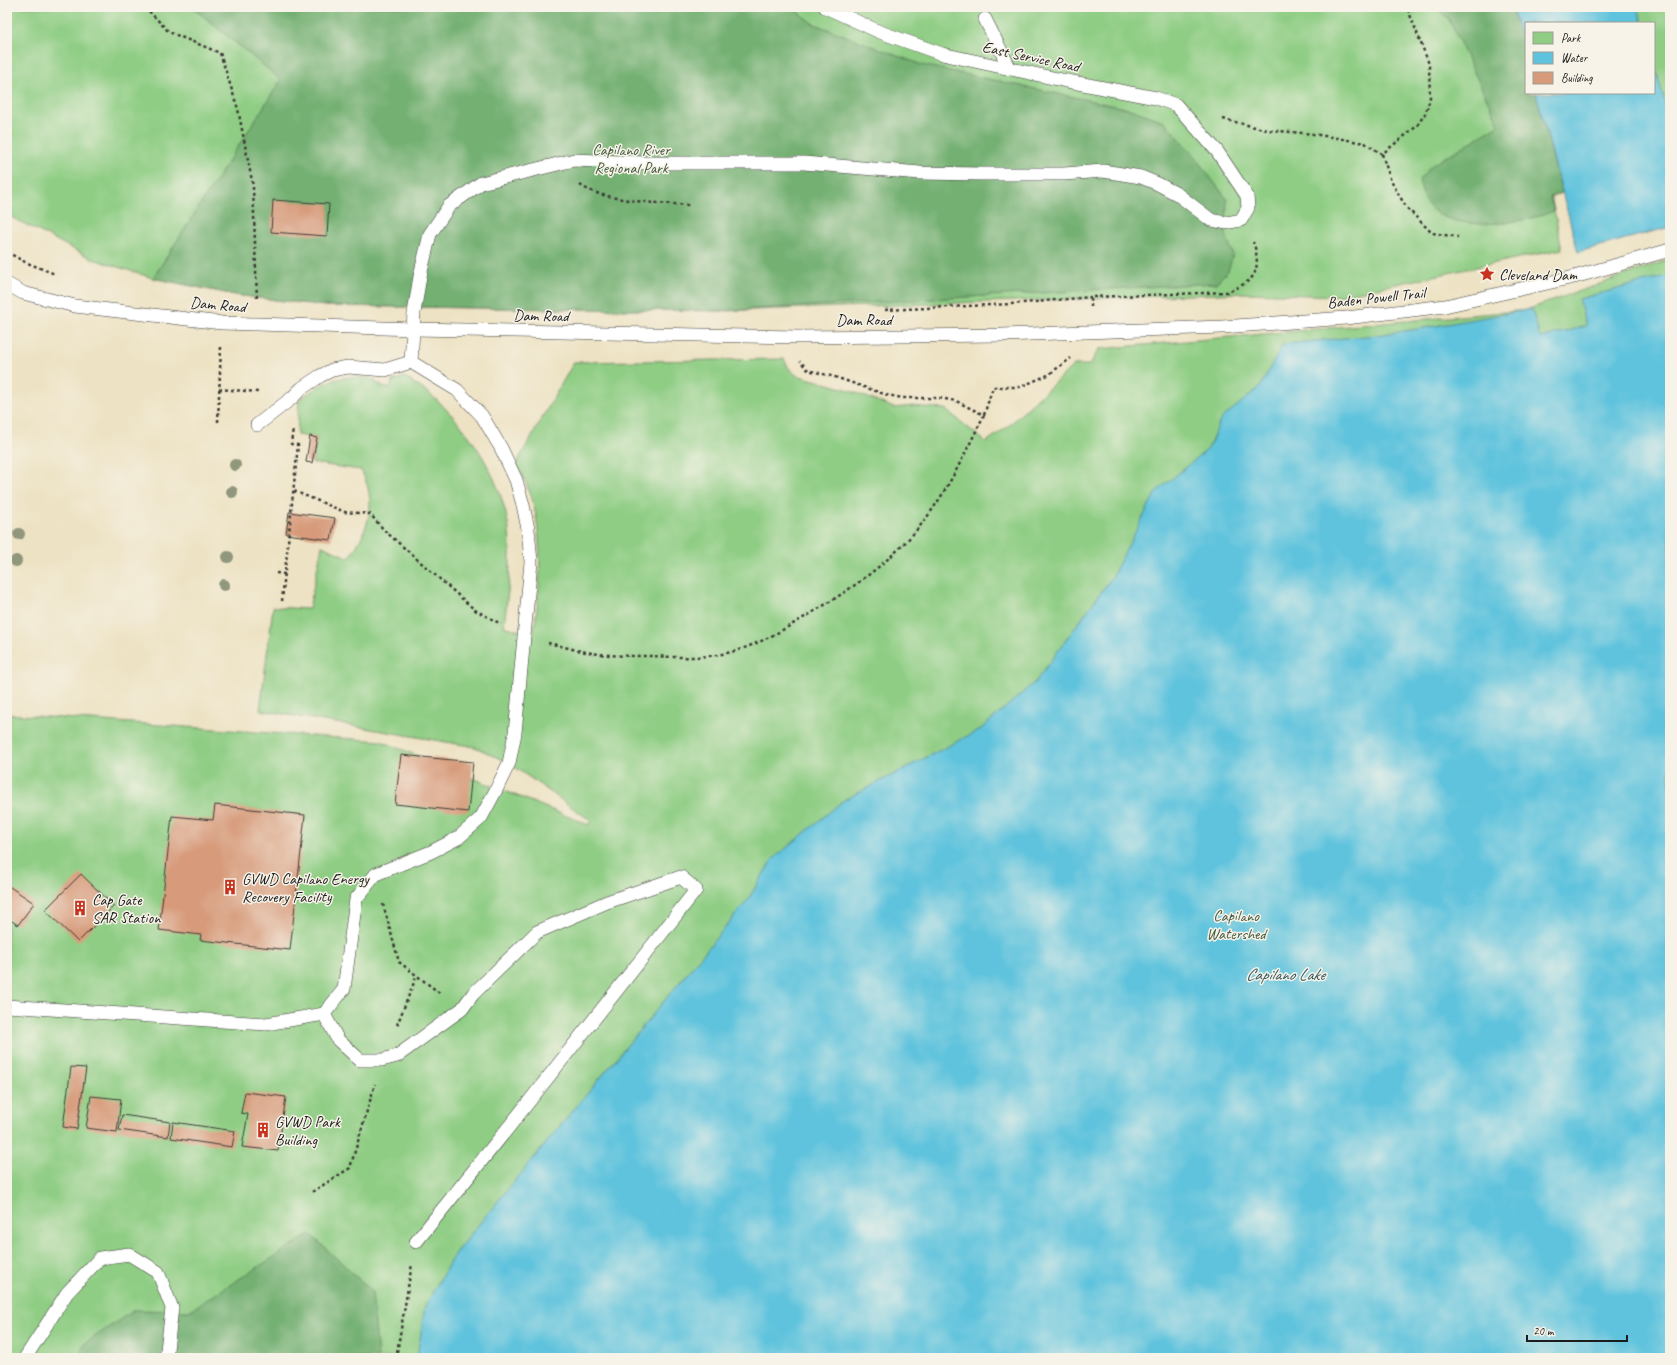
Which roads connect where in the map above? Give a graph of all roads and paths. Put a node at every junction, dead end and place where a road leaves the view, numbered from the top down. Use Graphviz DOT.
graph roads {
  1 [pos="145,7"];
  2 [pos="825,7"];
  3 [pos="1407,7"];
  4 [pos="985,19"];
  5 [pos="1010,69"];
  6 [pos="1216,117"];
  7 [pos="1382,154"];
  8 [pos="574,160"];
  9 [pos="690,205"];
  10 [pos="1241,220"];
  11 [pos="1458,237"];
  12 [pos="1670,250"];
  13 [pos="7,252"];
  14 [pos="57,275"];
  15 [pos="7,284"];
  16 [pos="1091,297"];
  17 [pos="1103,297"];
  18 [pos="249,300"];
  19 [pos="257,301"];
  20 [pos="264,301"];
  21 [pos="884,310"];
  22 [pos="414,329"];
  23 [pos="1079,333"];
  24 [pos="799,337"];
  25 [pos="221,344"];
  26 [pos="411,362"];
  27 [pos="984,415"];
  28 [pos="218,422"];
  29 [pos="257,425"];
  30 [pos="298,445"];
  31 [pos="294,491"];
  32 [pos="276,573"];
  33 [pos="285,574"];
  34 [pos="282,601"];
  35 [pos="523,637"];
  36 [pos="376,874"];
  37 [pos="417,975"];
  38 [pos="7,1006"];
  39 [pos="462,1009"];
  40 [pos="324,1014"];
  41 [pos="382,1060"];
  42 [pos="312,1192"];
  43 [pos="416,1242"];
  44 [pos="25,1358"];
  45 [pos="166,1358"];
  46 [pos="396,1358"];
  1 -- 19 [label="path"];
  2 -- 5 [label="lane, East Service Road"];
  3 -- 7 [label="path"];
  4 -- 5 [label="lane"];
  5 -- 10 [label="lane, East Service Road"];
  6 -- 7 [label="path"];
  7 -- 11 [label="path"];
  8 -- 9 [label="path"];
  8 -- 10 [label="lane"];
  8 -- 22 [label="lane"];
  10 -- 17 [label="path"];
  12 -- 23 [label="lane, Baden Powell Trail"];
  13 -- 14 [label="path"];
  15 -- 22 [label="lane, Dam Road"];
  16 -- 21 [label="path"];
  18 -- 19 [label="path"];
  19 -- 20 [label="path"];
  22 -- 24 [label="lane, Dam Road"];
  22 -- 26 [label="lane"];
  23 -- 24 [label="lane, Dam Road"];
  23 -- 27 [label="path"];
  24 -- 27 [label="path"];
  25 -- 28 [label="path"];
  26 -- 29 [label="lane"];
  26 -- 35 [label="lane"];
  27 -- 35 [label="path"];
  30 -- 31 [label="path"];
  31 -- 33 [label="path"];
  31 -- 35 [label="path"];
  32 -- 33 [label="path"];
  33 -- 34 [label="path"];
  35 -- 36 [label="lane"];
  36 -- 37 [label="path"];
  36 -- 40 [label="lane"];
  37 -- 39 [label="path"];
  37 -- 41 [label="path"];
  38 -- 40 [label="lane"];
  39 -- 41 [label="lane"];
  39 -- 43 [label="lane"];
  40 -- 41 [label="lane"];
  41 -- 42 [label="path"];
  43 -- 46 [label="path"];
  44 -- 45 [label="lane"];
}
